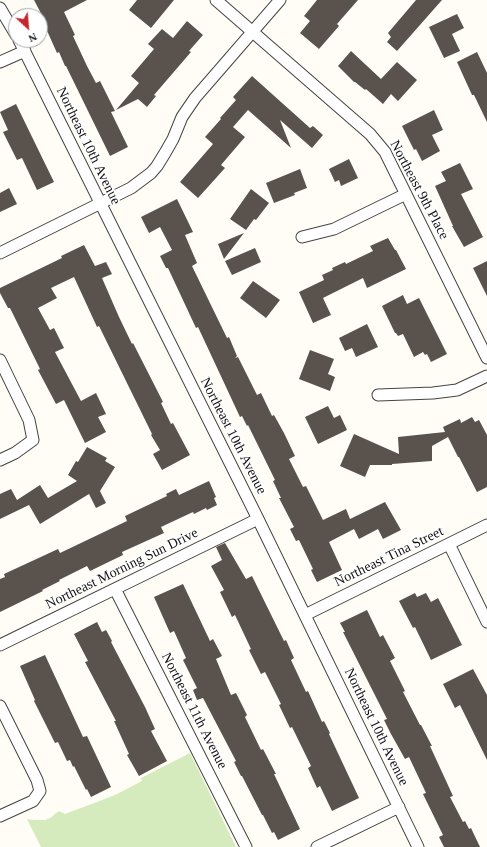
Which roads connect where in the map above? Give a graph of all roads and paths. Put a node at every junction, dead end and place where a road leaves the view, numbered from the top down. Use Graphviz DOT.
graph roads {
  1 [pos="216,0"];
  2 [pos="280,0"];
  3 [pos="0,8"];
  4 [pos="8,22"];
  5 [pos="253,31"];
  6 [pos="23,48"];
  7 [pos="25,51"];
  8 [pos="0,62"];
  9 [pos="406,194"];
  10 [pos="99,203"];
  11 [pos="302,237"];
  12 [pos="0,253"];
  13 [pos="487,358"];
  14 [pos="0,360"];
  15 [pos="487,376"];
  16 [pos="378,395"];
  17 [pos="0,460"];
  18 [pos="258,519"];
  19 [pos="487,525"];
  20 [pos="449,544"];
  21 [pos="115,589"];
  22 [pos="305,615"];
  23 [pos="487,622"];
  24 [pos="0,645"];
  25 [pos="0,706"];
  26 [pos="399,807"];
  27 [pos="0,816"];
  28 [pos="246,847"];
  29 [pos="317,847"];
  30 [pos="418,847"];
  1 -- 5 [label="street, Northeast 9th Place"];
  2 -- 5 [label="street"];
  3 -- 4 [label="street"];
  5 -- 9 [label="street, Northeast 9th Place"];
  5 -- 10 [label="street"];
  6 -- 7 [label="street, Northeast 10th Avenue"];
  7 -- 8 [label="street"];
  7 -- 10 [label="street, Northeast 10th Avenue"];
  9 -- 11 [label="street"];
  9 -- 13 [label="street, Northeast 9th Place"];
  10 -- 12 [label="street"];
  10 -- 18 [label="street, Northeast 10th Avenue"];
  14 -- 17 [label="street"];
  15 -- 16 [label="street"];
  18 -- 21 [label="street, Northeast Morning Sun Drive"];
  18 -- 22 [label="street, Northeast 10th Avenue"];
  19 -- 20 [label="street, Northeast Tina Street"];
  20 -- 22 [label="street, Northeast Tina Street"];
  20 -- 23 [label="street"];
  21 -- 24 [label="street, Northeast Morning Sun Drive"];
  21 -- 28 [label="street, Northeast 11th Avenue"];
  22 -- 26 [label="street, Northeast 10th Avenue"];
  25 -- 27 [label="street"];
  26 -- 29 [label="street"];
  26 -- 30 [label="street, Northeast 10th Avenue"];
}
